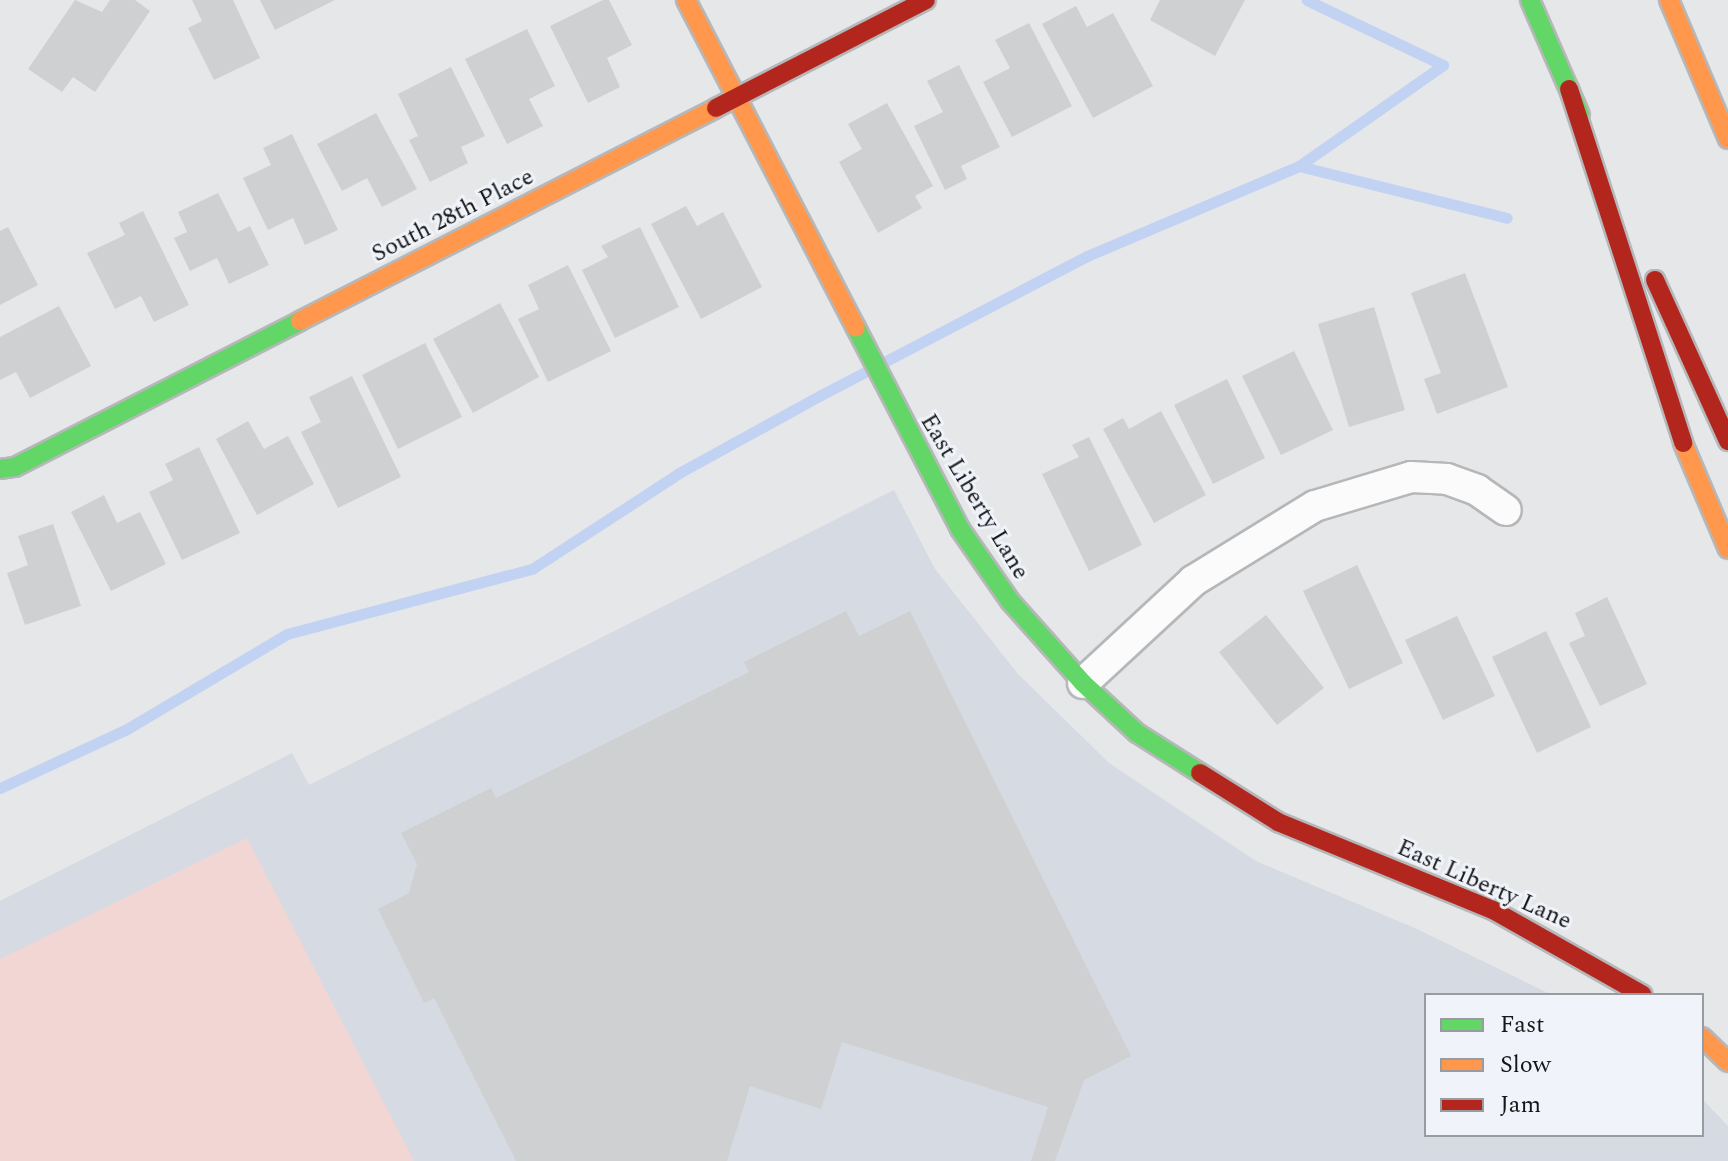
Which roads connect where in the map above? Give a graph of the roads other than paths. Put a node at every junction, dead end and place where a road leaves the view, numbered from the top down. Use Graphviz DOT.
graph roads {
  1 [pos="686,0"];
  2 [pos="926,0"];
  3 [pos="1530,0"];
  4 [pos="1669,0"];
  5 [pos="1569,89"];
  6 [pos="736,97"];
  7 [pos="1728,139"];
  8 [pos="1728,441"];
  9 [pos="0,469"];
  10 [pos="1506,510"];
  11 [pos="1728,549"];
  12 [pos="1083,683"];
  13 [pos="1639,993"];
  14 [pos="1704,1039"];
  15 [pos="1728,1062"];
  1 -- 6 [label="main road, East Liberty Lane"];
  2 -- 6 [label="main road, South 28th Place"];
  3 -- 5 [label="main road"];
  4 -- 7 [label="main road"];
  5 -- 8 [label="main road"];
  5 -- 11 [label="main road"];
  6 -- 9 [label="main road, South 28th Place"];
  6 -- 12 [label="main road, East Liberty Lane"];
  10 -- 12 [label="street"];
  12 -- 13 [label="main road, East Liberty Lane"];
  14 -- 15 [label="main road"];
}
